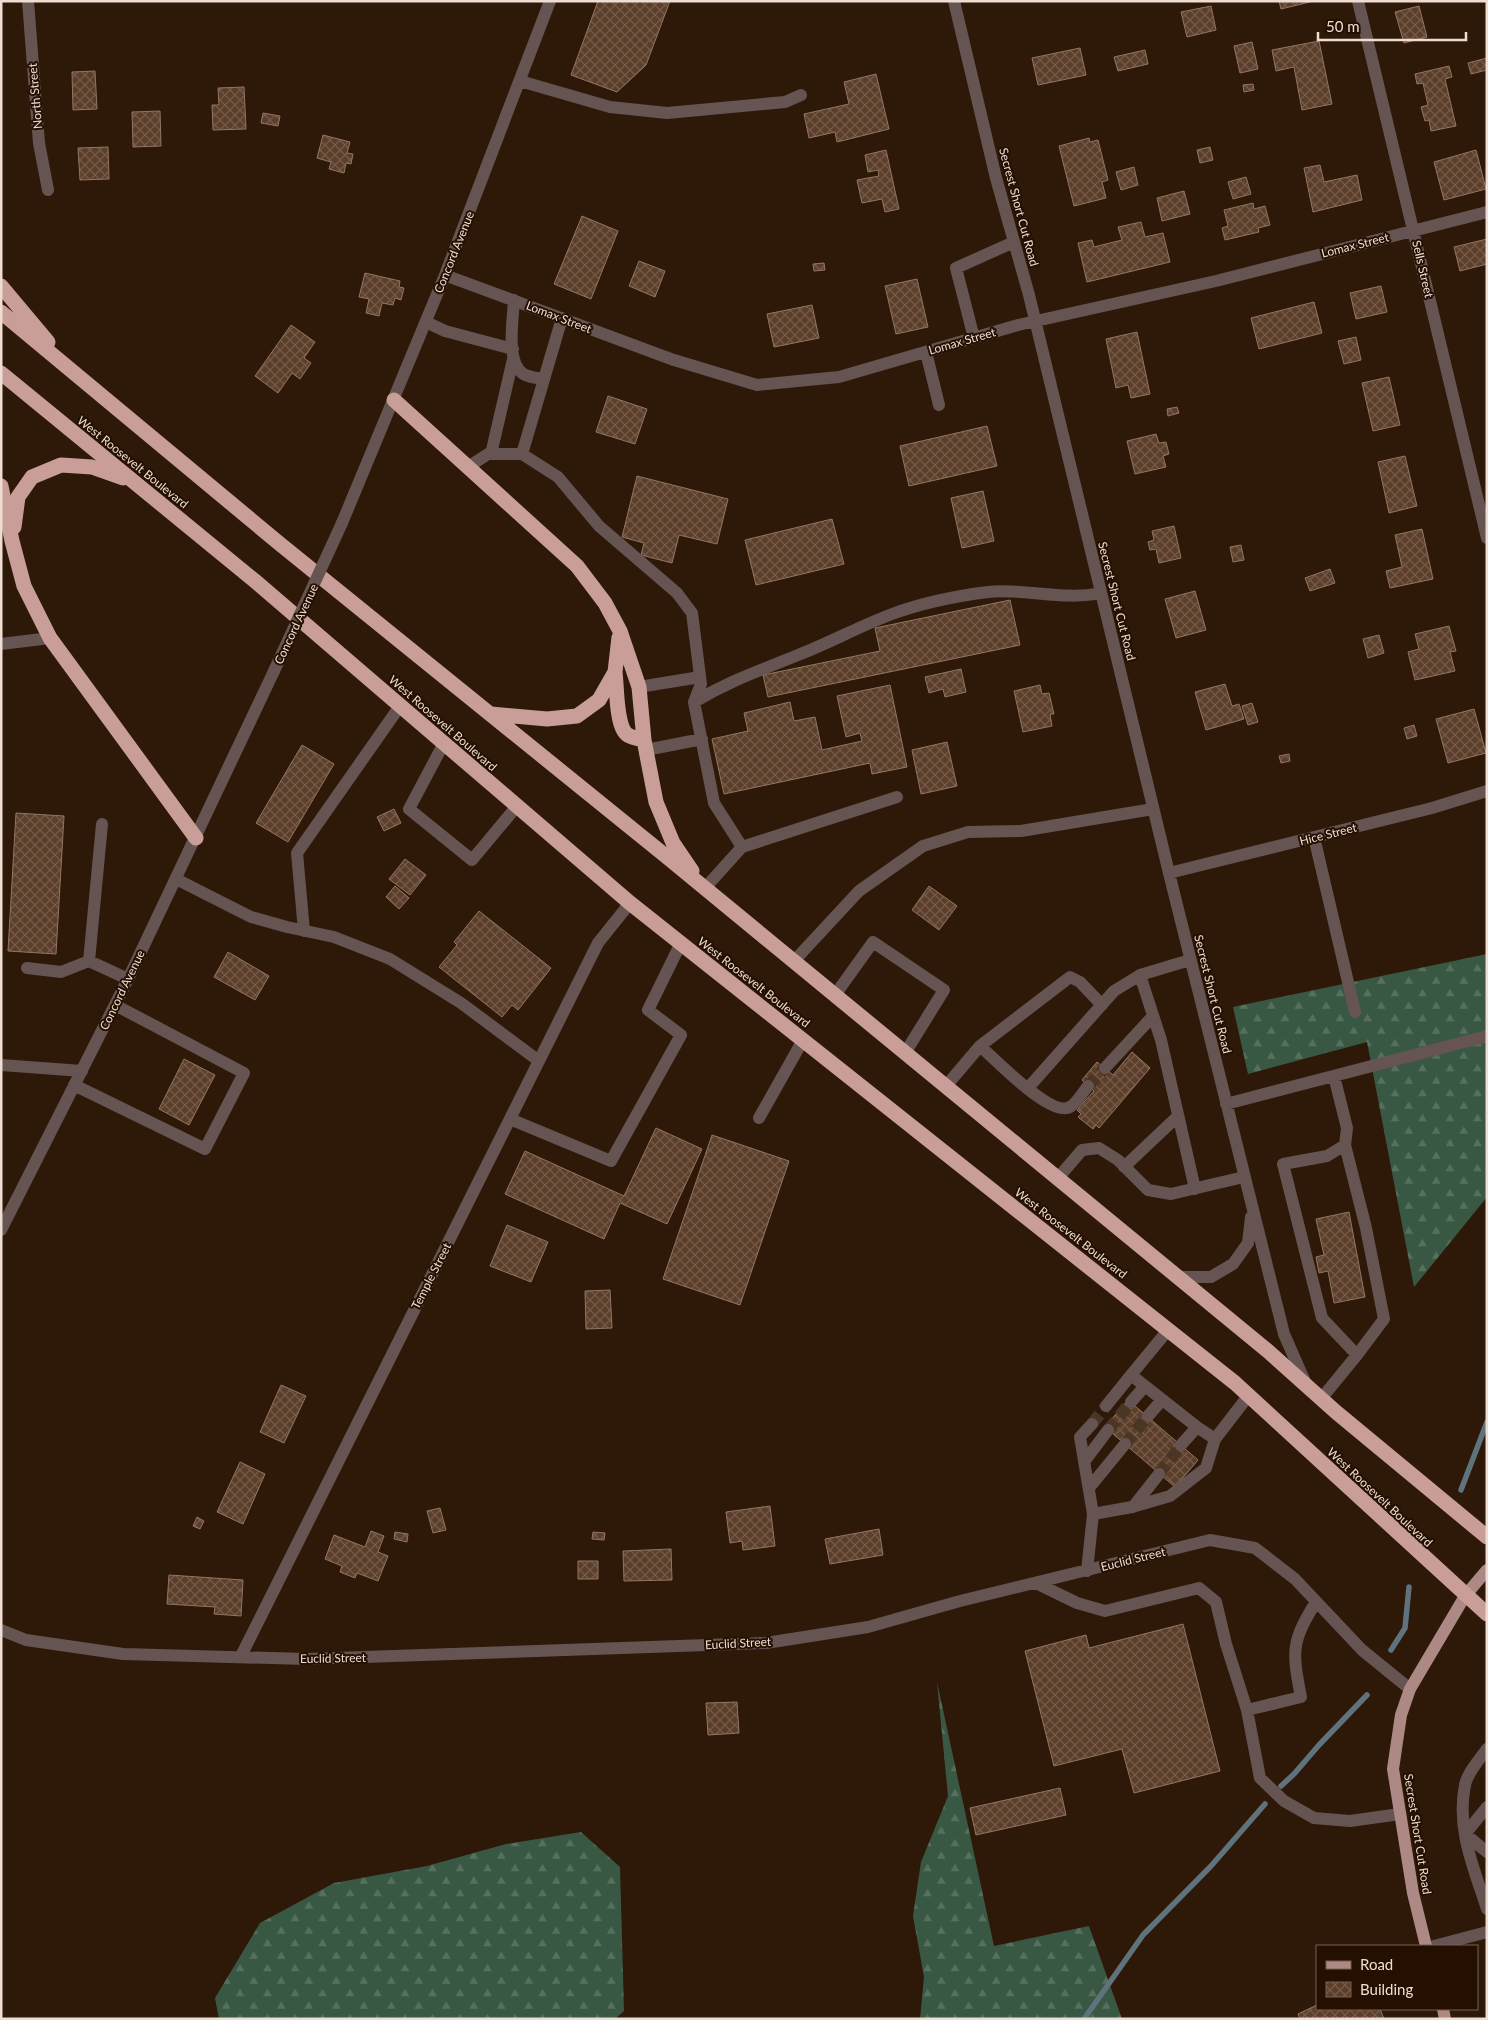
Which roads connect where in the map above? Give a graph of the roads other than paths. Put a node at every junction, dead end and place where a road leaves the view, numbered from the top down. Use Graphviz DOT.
graph roads {
  1 [pos="28,1"];
  2 [pos="550,1"];
  3 [pos="954,1"];
  4 [pos="1358,1"];
  5 [pos="520,81"];
  6 [pos="801,95"];
  7 [pos="48,190"];
  8 [pos="1487,212"];
  9 [pos="1414,230"];
  10 [pos="1014,242"];
  11 [pos="445,276"];
  12 [pos="1,286"];
  13 [pos="514,300"];
  14 [pos="1,312"];
  15 [pos="562,318"];
  16 [pos="1035,321"];
  17 [pos="426,322"];
  18 [pos="974,338"];
  19 [pos="926,352"];
  20 [pos="513,354"];
  21 [pos="73,372"];
  22 [pos="1,373"];
  23 [pos="544,379"];
  24 [pos="394,400"];
  25 [pos="940,405"];
  26 [pos="491,454"];
  27 [pos="522,454"];
  28 [pos="468,467"];
  29 [pos="134,482"];
  30 [pos="1,486"];
  31 [pos="1487,538"];
  32 [pos="12,541"];
  33 [pos="1101,594"];
  34 [pos="620,631"];
  35 [pos="50,638"];
  36 [pos="1,644"];
  37 [pos="615,672"];
  38 [pos="700,677"];
  39 [pos="638,687"];
  40 [pos="694,702"];
  41 [pos="400,706"];
  42 [pos="491,714"];
  43 [pos="702,739"];
  44 [pos="444,743"];
  45 [pos="645,745"];
  46 [pos="1487,790"];
  47 [pos="897,798"];
  48 [pos="517,806"];
  49 [pos="1153,809"];
  50 [pos="102,824"];
  51 [pos="1314,837"];
  52 [pos="196,838"];
  53 [pos="742,847"];
  54 [pos="1168,873"];
  55 [pos="176,879"];
  56 [pos="703,887"];
  57 [pos="630,903"];
  58 [pos="304,931"];
  59 [pos="681,943"];
  60 [pos="89,960"];
  61 [pos="1190,960"];
  62 [pos="794,961"];
  63 [pos="27,968"];
  64 [pos="1140,975"];
  65 [pos="128,979"];
  66 [pos="835,995"];
  67 [pos="115,1004"];
  68 [pos="1102,1004"];
  69 [pos="1355,1012"];
  70 [pos="1153,1016"];
  71 [pos="1487,1036"];
  72 [pos="803,1040"];
  73 [pos="980,1046"];
  74 [pos="905,1053"];
  75 [pos="539,1061"];
  76 [pos="1,1065"];
  77 [pos="1105,1068"];
  78 [pos="82,1071"];
  79 [pos="1334,1076"];
  80 [pos="74,1085"];
  81 [pos="946,1086"];
  82 [pos="1088,1086"];
  83 [pos="1028,1088"];
  84 [pos="1226,1104"];
  85 [pos="1178,1116"];
  86 [pos="759,1118"];
  87 [pos="510,1119"];
  88 [pos="1345,1145"];
  89 [pos="1124,1167"];
  90 [pos="1244,1177"];
  91 [pos="1058,1178"];
  92 [pos="1196,1189"];
  93 [pos="1252,1207"];
  94 [pos="1,1230"];
  95 [pos="1179,1278"];
  96 [pos="1168,1330"];
  97 [pos="1357,1355"];
  98 [pos="1131,1375"];
  99 [pos="1145,1386"];
  100 [pos="1308,1387"];
  101 [pos="1249,1395"];
  102 [pos="1321,1398"];
  103 [pos="1162,1400"];
  104 [pos="1131,1402"];
  105 [pos="1106,1406"];
  106 [pos="1148,1416"];
  107 [pos="1092,1424"];
  108 [pos="1196,1427"];
  109 [pos="1108,1430"];
  110 [pos="1215,1439"];
  111 [pos="1125,1444"];
  112 [pos="1182,1445"];
  113 [pos="1084,1462"];
  114 [pos="1159,1474"];
  115 [pos="1088,1488"];
  116 [pos="1132,1507"];
  117 [pos="1093,1514"];
  118 [pos="1487,1538"];
  119 [pos="1487,1570"];
  120 [pos="1087,1571"];
  121 [pos="1036,1583"];
  122 [pos="1465,1596"];
  123 [pos="1316,1602"];
  124 [pos="1487,1614"];
  125 [pos="1,1630"];
  126 [pos="241,1656"];
  127 [pos="1410,1689"];
  128 [pos="1247,1710"];
  129 [pos="1487,1749"];
  130 [pos="1487,1807"];
  131 [pos="1400,1814"];
  132 [pos="1464,1834"];
  133 [pos="1487,1852"];
  134 [pos="1486,1906"];
  135 [pos="1487,1932"];
  136 [pos="1426,1945"];
  137 [pos="1438,1945"];
  1 -- 7 [label="street, North Street"];
  2 -- 5 [label="street, Concord Avenue"];
  3 -- 10 [label="street, Secrest Short Cut Road"];
  4 -- 9 [label="street, Sells Street"];
  5 -- 6 [label="street"];
  5 -- 11 [label="street, Concord Avenue"];
  8 -- 9 [label="street, Lomax Street"];
  9 -- 16 [label="street, Lomax Street"];
  9 -- 31 [label="street, Sells Street"];
  10 -- 16 [label="street, Secrest Short Cut Road"];
  10 -- 18 [label="street"];
  11 -- 13 [label="street, Lomax Street"];
  11 -- 17 [label="street, Concord Avenue"];
  12 -- 21 [label="highway"];
  13 -- 15 [label="street, Lomax Street"];
  13 -- 20 [label="street"];
  14 -- 21 [label="highway"];
  15 -- 19 [label="street, Lomax Street"];
  15 -- 23 [label="street"];
  16 -- 18 [label="street, Lomax Street"];
  16 -- 33 [label="street, Secrest Short Cut Road"];
  17 -- 20 [label="street"];
  17 -- 24 [label="street, Concord Avenue"];
  18 -- 19 [label="street, Lomax Street"];
  19 -- 25 [label="street"];
  20 -- 23 [label="street"];
  20 -- 26 [label="street"];
  21 -- 42 [label="highway"];
  22 -- 29 [label="highway, West Roosevelt Boulevard"];
  23 -- 27 [label="street"];
  24 -- 28 [label="highway"];
  24 -- 52 [label="street, Concord Avenue, bridge"];
  26 -- 27 [label="street"];
  26 -- 28 [label="street"];
  27 -- 38 [label="street"];
  28 -- 34 [label="highway"];
  29 -- 32 [label="highway"];
  29 -- 41 [label="highway, West Roosevelt Boulevard"];
  30 -- 32 [label="highway"];
  32 -- 35 [label="highway"];
  33 -- 40 [label="street"];
  33 -- 49 [label="street, Secrest Short Cut Road"];
  34 -- 37 [label="highway"];
  34 -- 39 [label="highway"];
  35 -- 36 [label="street"];
  35 -- 52 [label="highway"];
  37 -- 42 [label="highway"];
  37 -- 45 [label="highway"];
  38 -- 39 [label="street"];
  38 -- 40 [label="street"];
  39 -- 45 [label="highway"];
  40 -- 43 [label="street"];
  41 -- 44 [label="highway, West Roosevelt Boulevard"];
  41 -- 58 [label="street"];
  42 -- 56 [label="highway"];
  43 -- 45 [label="street"];
  43 -- 53 [label="street"];
  44 -- 48 [label="highway, West Roosevelt Boulevard"];
  44 -- 48 [label="street"];
  45 -- 56 [label="highway"];
  46 -- 51 [label="street, Hice Street"];
  47 -- 53 [label="street"];
  48 -- 57 [label="highway, West Roosevelt Boulevard"];
  49 -- 54 [label="street, Secrest Short Cut Road"];
  49 -- 62 [label="street"];
  50 -- 60 [label="street"];
  51 -- 54 [label="street, Hice Street"];
  51 -- 69 [label="street"];
  52 -- 55 [label="street, Concord Avenue"];
  53 -- 56 [label="street"];
  54 -- 61 [label="street, Secrest Short Cut Road"];
  55 -- 58 [label="street"];
  55 -- 65 [label="street, Concord Avenue"];
  56 -- 62 [label="highway"];
  57 -- 59 [label="highway, West Roosevelt Boulevard"];
  57 -- 75 [label="street, Temple Street"];
  58 -- 75 [label="street"];
  59 -- 72 [label="highway, West Roosevelt Boulevard"];
  59 -- 87 [label="street"];
  60 -- 63 [label="street"];
  60 -- 65 [label="street"];
  61 -- 64 [label="street"];
  61 -- 84 [label="street, Secrest Short Cut Road"];
  62 -- 66 [label="highway"];
  64 -- 68 [label="street"];
  64 -- 70 [label="street"];
  65 -- 67 [label="street, Concord Avenue"];
  66 -- 74 [label="highway"];
  66 -- 74 [label="street"];
  67 -- 78 [label="street, Concord Avenue"];
  67 -- 80 [label="street"];
  68 -- 73 [label="street"];
  68 -- 83 [label="street"];
  70 -- 77 [label="street"];
  70 -- 85 [label="street"];
  71 -- 79 [label="street"];
  72 -- 86 [label="street"];
  72 -- 96 [label="highway, West Roosevelt Boulevard"];
  73 -- 81 [label="street"];
  73 -- 83 [label="street"];
  74 -- 81 [label="highway"];
  75 -- 87 [label="street, Temple Street"];
  76 -- 78 [label="street"];
  78 -- 80 [label="street, Concord Avenue"];
  79 -- 84 [label="street"];
  79 -- 88 [label="street"];
  80 -- 94 [label="street, Concord Avenue"];
  81 -- 91 [label="highway"];
  82 -- 83 [label="street"];
  84 -- 90 [label="street, Secrest Short Cut Road"];
  85 -- 89 [label="street"];
  85 -- 92 [label="street"];
  87 -- 126 [label="street, Temple Street"];
  88 -- 97 [label="street"];
  88 -- 97 [label="street"];
  89 -- 91 [label="street"];
  89 -- 92 [label="street"];
  90 -- 92 [label="street"];
  90 -- 93 [label="street, Secrest Short Cut Road"];
  91 -- 95 [label="highway"];
  93 -- 95 [label="street, Secrest Short Cut Road"];
  93 -- 100 [label="street, Secrest Short Cut Road"];
  95 -- 100 [label="highway"];
  96 -- 98 [label="street"];
  96 -- 101 [label="highway, West Roosevelt Boulevard"];
  97 -- 102 [label="street"];
  98 -- 99 [label="street"];
  98 -- 105 [label="street"];
  99 -- 103 [label="street"];
  99 -- 104 [label="street"];
  100 -- 102 [label="highway"];
  101 -- 110 [label="street"];
  101 -- 122 [label="highway, West Roosevelt Boulevard"];
  102 -- 118 [label="highway"];
  103 -- 106 [label="street"];
  103 -- 108 [label="street"];
  107 -- 113 [label="street"];
  108 -- 110 [label="street"];
  108 -- 112 [label="street"];
  109 -- 113 [label="street"];
  110 -- 116 [label="street"];
  111 -- 115 [label="street"];
  113 -- 115 [label="street"];
  114 -- 116 [label="street"];
  115 -- 117 [label="street"];
  116 -- 117 [label="street"];
  117 -- 120 [label="street"];
  119 -- 122 [label="main road, Secrest Short Cut Road"];
  120 -- 121 [label="street, Euclid Street"];
  120 -- 123 [label="street, Euclid Street"];
  121 -- 126 [label="street, Euclid Street"];
  121 -- 128 [label="street"];
  122 -- 124 [label="highway, West Roosevelt Boulevard"];
  122 -- 127 [label="main road, Secrest Short Cut Road"];
  123 -- 127 [label="street, Euclid Street"];
  123 -- 128 [label="street"];
  125 -- 126 [label="street, Euclid Street"];
  127 -- 131 [label="main road, Secrest Short Cut Road"];
  128 -- 131 [label="street"];
  129 -- 132 [label="street"];
  130 -- 132 [label="street"];
  131 -- 136 [label="main road, Secrest Short Cut Road"];
  132 -- 133 [label="street"];
  132 -- 134 [label="street"];
  135 -- 137 [label="street"];
}
